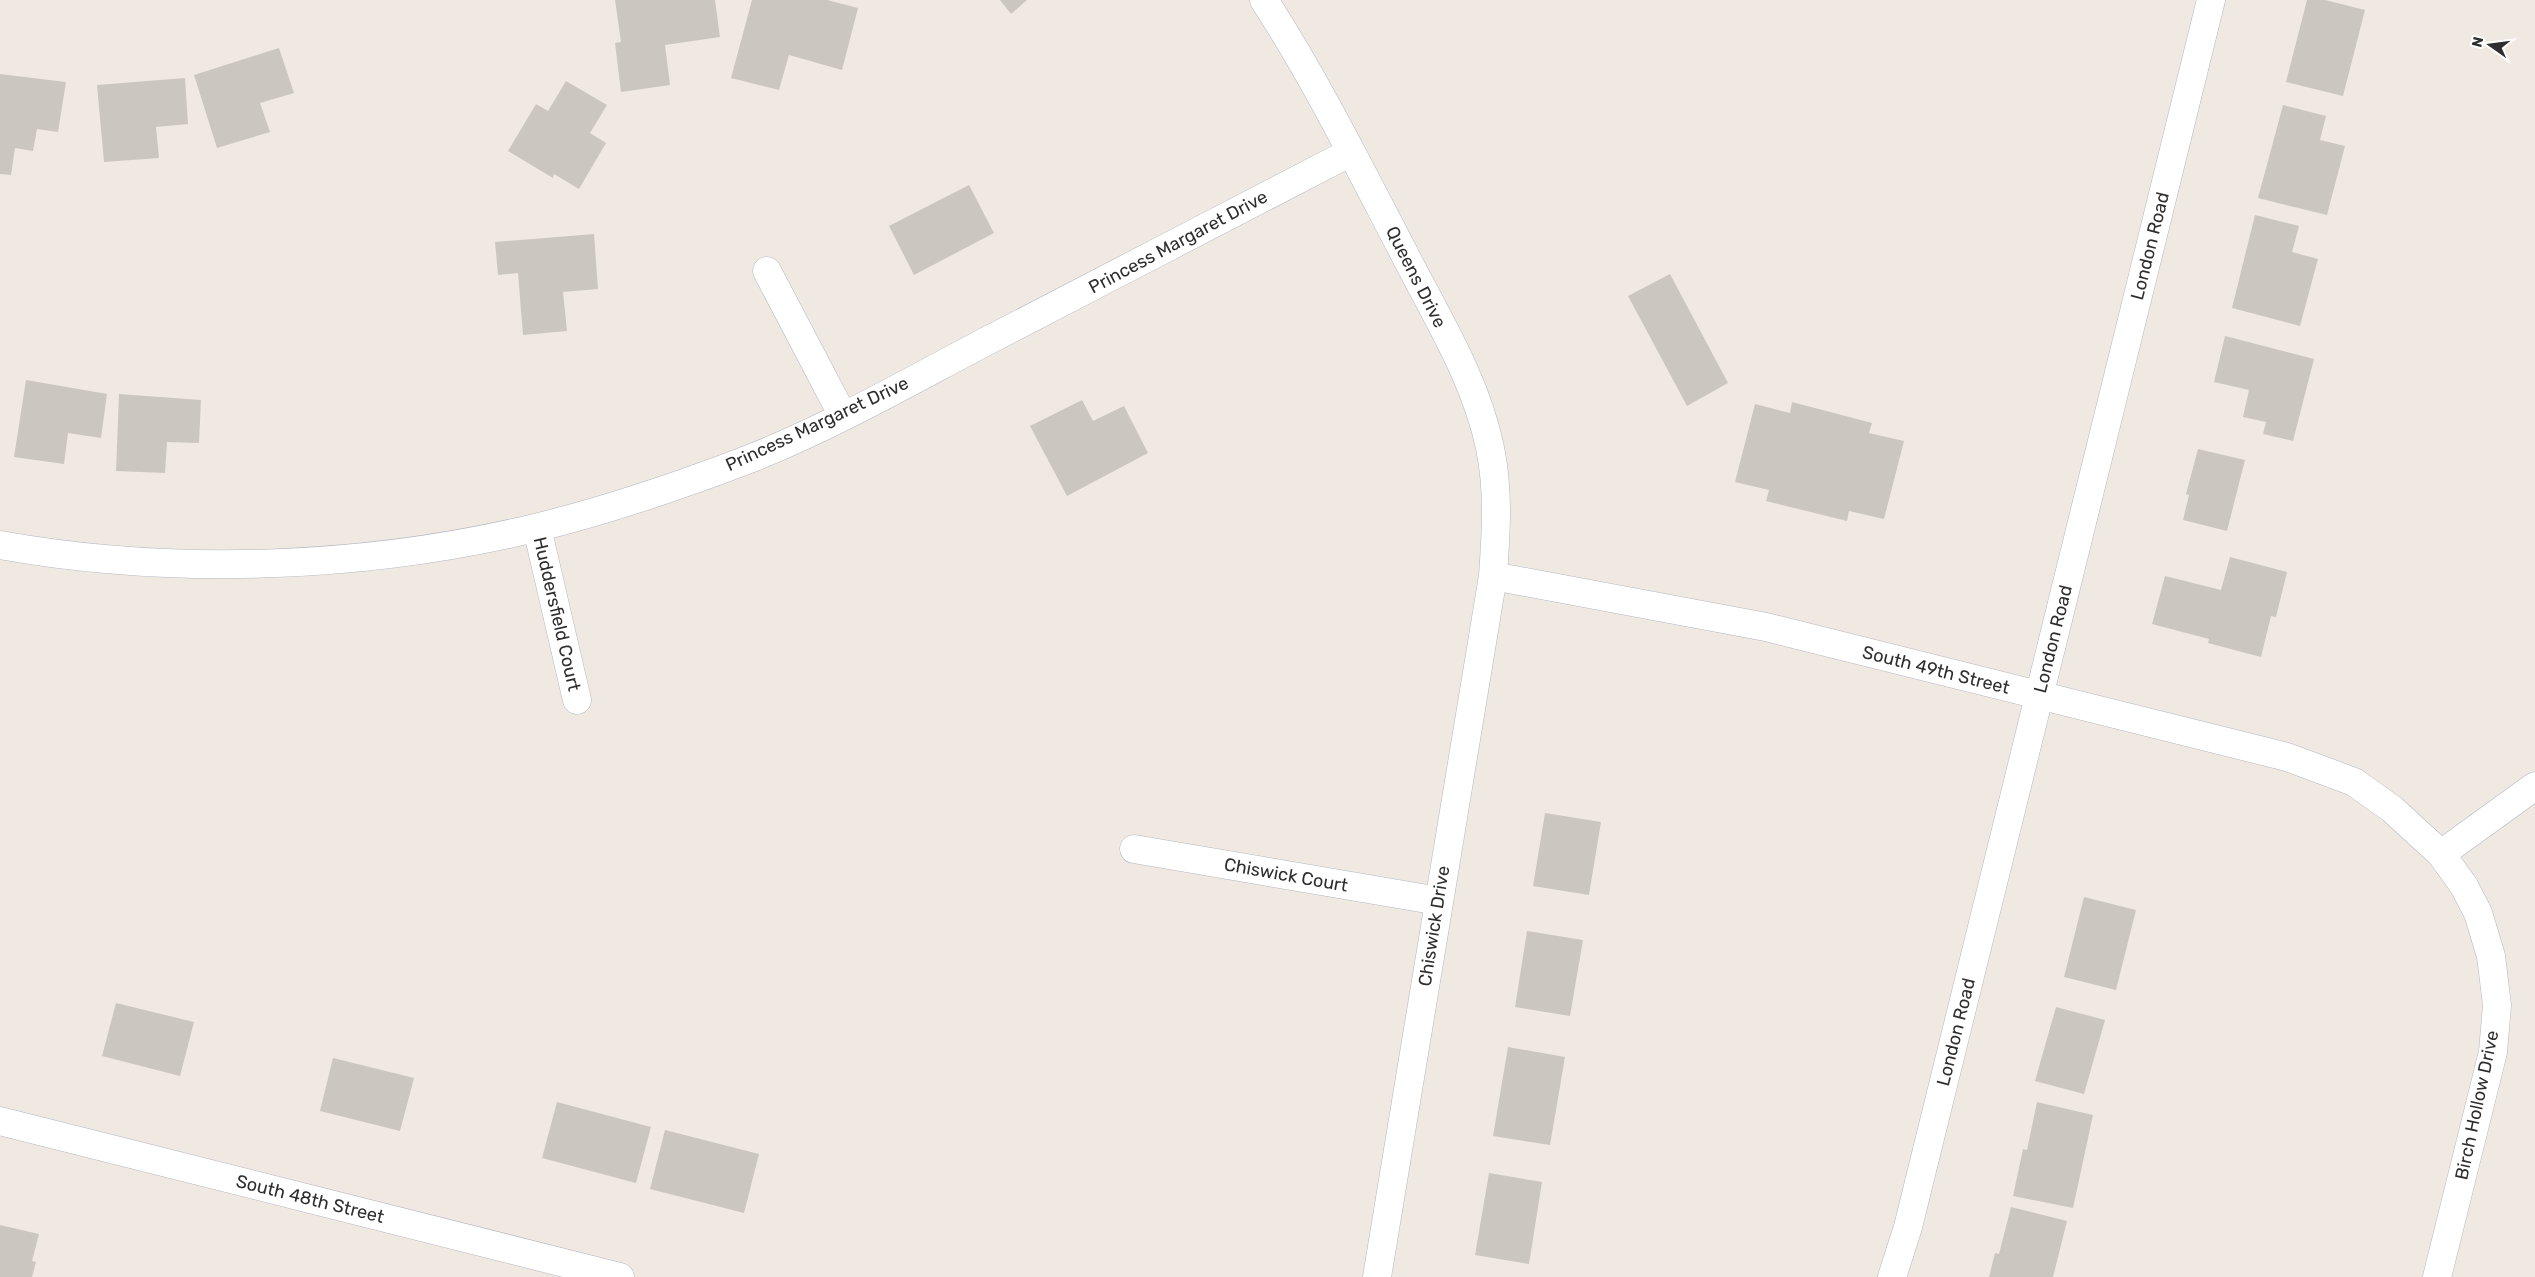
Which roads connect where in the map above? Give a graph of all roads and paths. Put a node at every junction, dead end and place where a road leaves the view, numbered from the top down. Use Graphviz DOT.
graph roads {
  1 [pos="1264,0"];
  2 [pos="2211,0"];
  3 [pos="1351,152"];
  4 [pos="767,272"];
  5 [pos="843,416"];
  6 [pos="537,528"];
  7 [pos="0,545"];
  8 [pos="1493,576"];
  9 [pos="2039,696"];
  10 [pos="577,700"];
  11 [pos="2535,786"];
  12 [pos="1134,849"];
  13 [pos="2442,854"];
  14 [pos="1439,901"];
  15 [pos="0,1121"];
  16 [pos="620,1277"];
  17 [pos="1377,1277"];
  18 [pos="1892,1277"];
  19 [pos="2438,1277"];
  1 -- 3 [label="street, Queens Drive"];
  2 -- 9 [label="street, London Road"];
  3 -- 5 [label="street, Princess Margaret Drive"];
  3 -- 8 [label="street, Queens Drive"];
  4 -- 5 [label="street"];
  5 -- 6 [label="street, Princess Margaret Drive"];
  6 -- 7 [label="street, Princess Margaret Drive"];
  6 -- 10 [label="street, Huddersfield Court"];
  8 -- 9 [label="street, South 49th Street"];
  8 -- 14 [label="street, Chiswick Drive"];
  9 -- 13 [label="street, South 49th Street"];
  9 -- 18 [label="street, London Road"];
  11 -- 13 [label="street"];
  12 -- 14 [label="street, Chiswick Court"];
  13 -- 19 [label="street, Birch Hollow Drive"];
  14 -- 17 [label="street, Chiswick Drive"];
  15 -- 16 [label="street, South 48th Street"];
}
